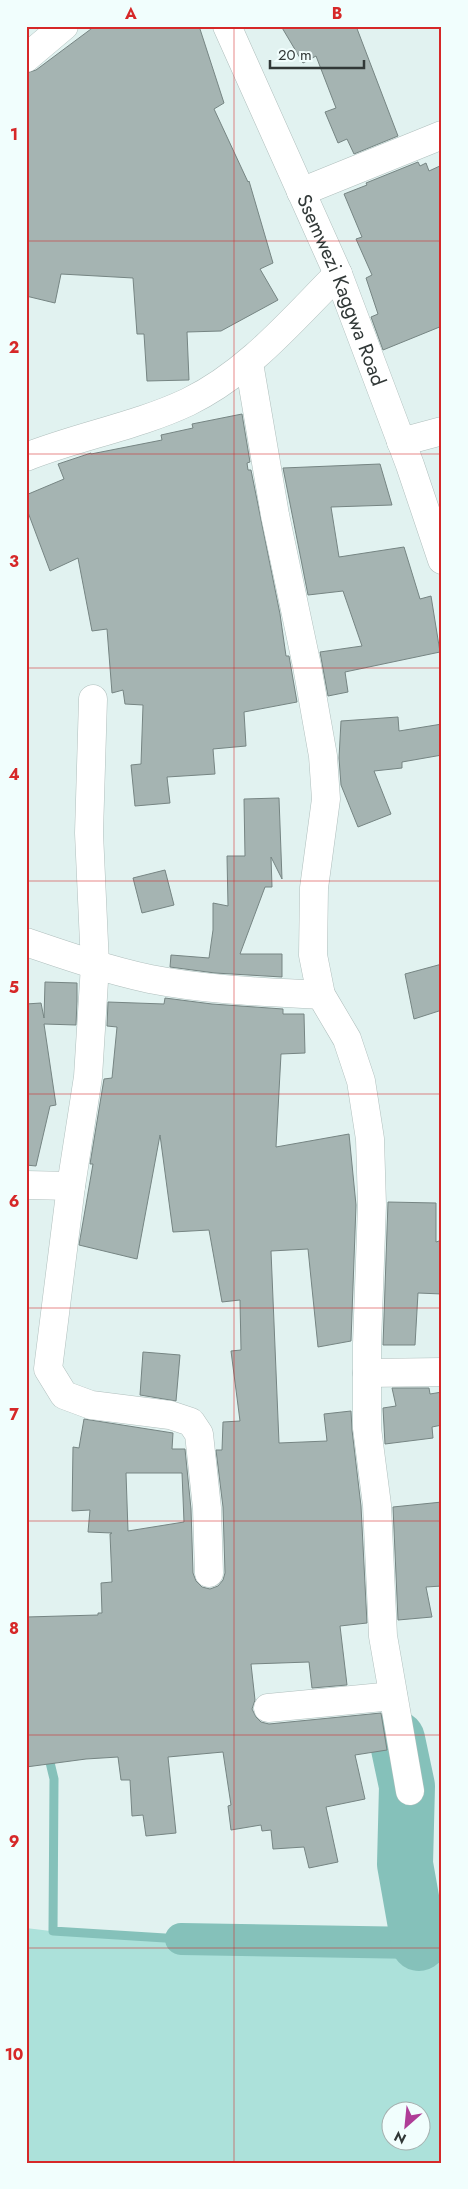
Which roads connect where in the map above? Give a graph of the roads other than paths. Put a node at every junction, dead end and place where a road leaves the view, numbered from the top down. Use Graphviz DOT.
graph roads {
  1 [pos="64,26"];
  2 [pos="227,26"];
  3 [pos="26,58"];
  4 [pos="442,135"];
  5 [pos="301,192"];
  6 [pos="338,274"];
  7 [pos="249,363"];
  8 [pos="442,431"];
  9 [pos="401,442"];
  10 [pos="26,457"];
  11 [pos="442,560"];
  12 [pos="93,698"];
  13 [pos="26,942"];
  14 [pos="95,965"];
  15 [pos="320,995"];
  16 [pos="26,1185"];
  17 [pos="71,1186"];
  18 [pos="442,1372"];
  19 [pos="367,1373"];
  20 [pos="210,1572"];
  21 [pos="394,1696"];
  22 [pos="268,1708"];
  23 [pos="410,1791"];
  1 -- 3 [label="street"];
  2 -- 5 [label="street, Ssemwezi Kaggwa Road"];
  4 -- 5 [label="street"];
  5 -- 6 [label="street, Ssemwezi Kaggwa Road"];
  6 -- 7 [label="street"];
  6 -- 9 [label="street, Ssemwezi Kaggwa Road"];
  7 -- 10 [label="street"];
  7 -- 15 [label="street"];
  8 -- 9 [label="street"];
  9 -- 11 [label="street, Ssemwezi Kaggwa Road"];
  12 -- 14 [label="street"];
  13 -- 14 [label="street"];
  14 -- 15 [label="street"];
  14 -- 17 [label="street"];
  15 -- 19 [label="street"];
  16 -- 17 [label="street"];
  17 -- 20 [label="street"];
  18 -- 19 [label="street"];
  19 -- 21 [label="street"];
  21 -- 22 [label="street"];
  21 -- 23 [label="street"];
}
